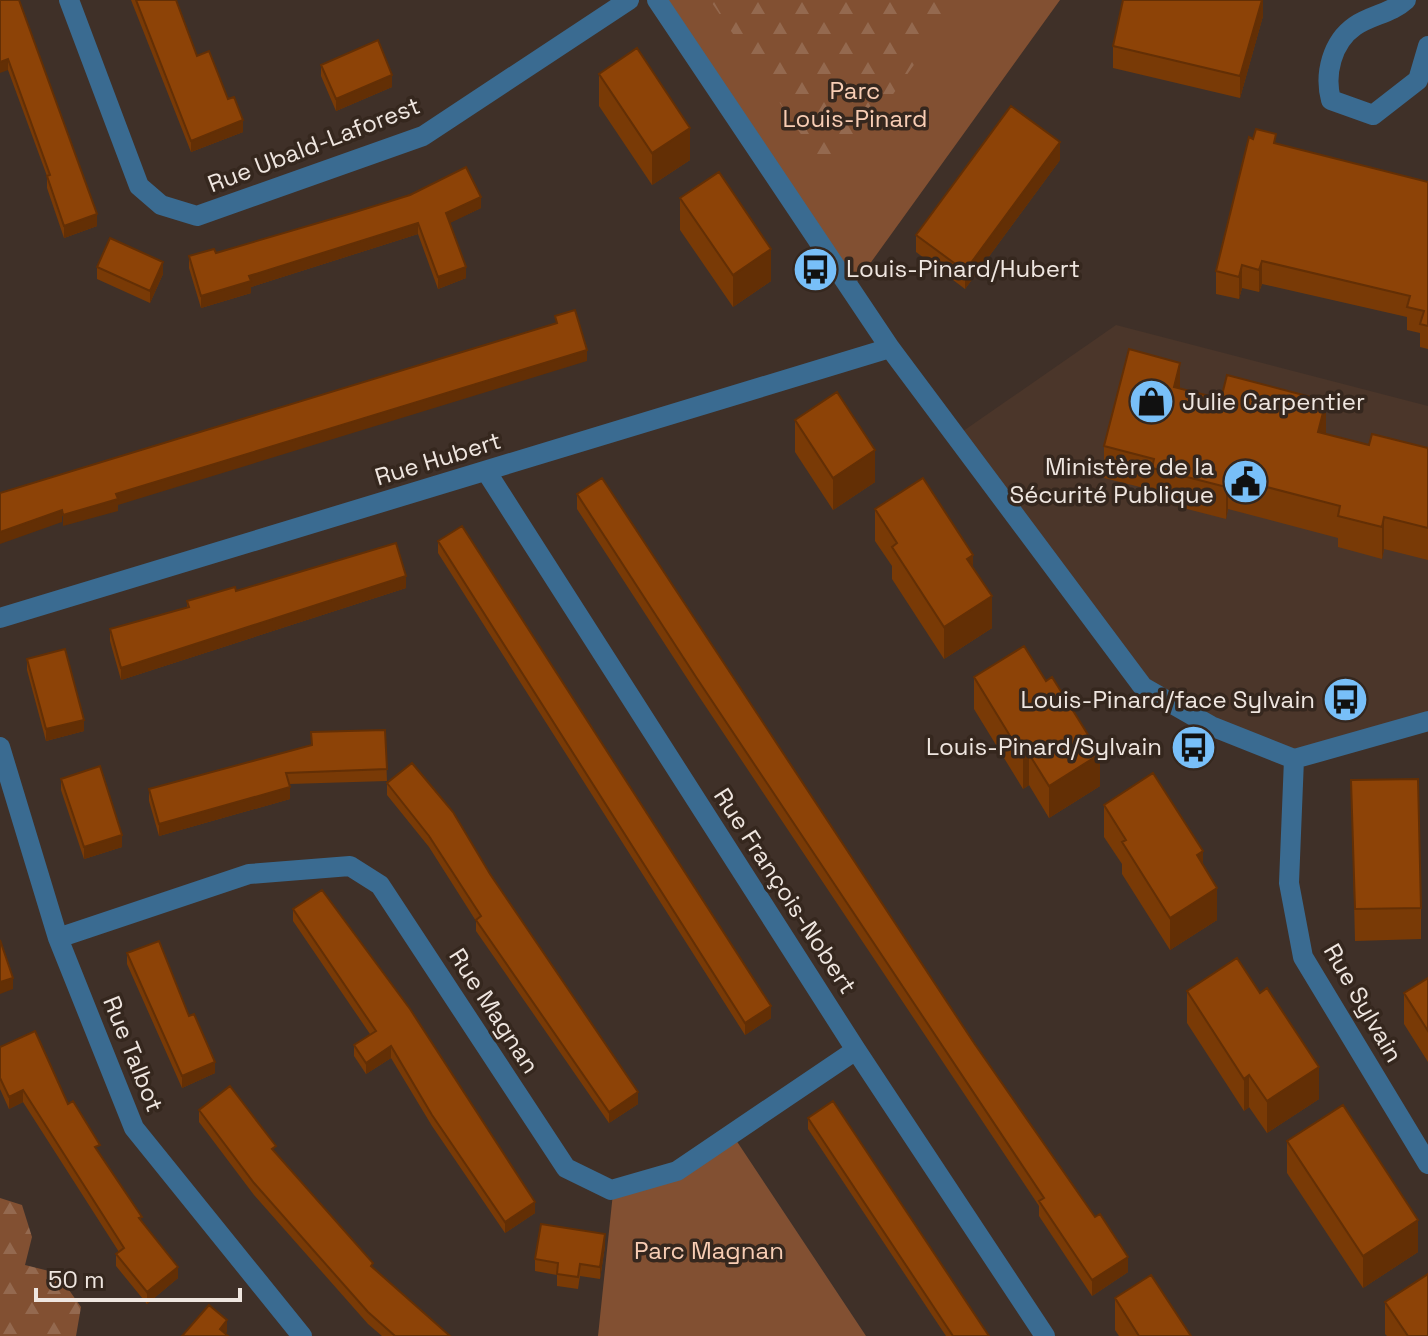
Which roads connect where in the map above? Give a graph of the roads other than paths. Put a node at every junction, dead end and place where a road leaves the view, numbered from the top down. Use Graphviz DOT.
graph roads {
  1 [pos="69,0"];
  2 [pos="629,0"];
  3 [pos="657,0"];
  4 [pos="1406,0"];
  5 [pos="1428,46"];
  6 [pos="890,348"];
  7 [pos="486,471"];
  8 [pos="0,618"];
  9 [pos="1428,721"];
  10 [pos="0,747"];
  11 [pos="1294,759"];
  12 [pos="58,938"];
  13 [pos="856,1050"];
  14 [pos="1425,1153"];
  15 [pos="302,1336"];
  16 [pos="1045,1336"];
  1 -- 2 [label="street, Rue Ubald-Laforest"];
  3 -- 6 [label="street"];
  4 -- 5 [label="street"];
  6 -- 7 [label="street, Rue Hubert"];
  6 -- 11 [label="street"];
  7 -- 8 [label="street, Rue Hubert"];
  7 -- 13 [label="street, Rue François-Nobert"];
  9 -- 11 [label="street"];
  10 -- 12 [label="street, Rue Talbot"];
  11 -- 14 [label="street, Rue Sylvain"];
  12 -- 13 [label="street, Rue Magnan"];
  12 -- 15 [label="street, Rue Talbot"];
  13 -- 16 [label="street, Rue François-Nobert"];
}
